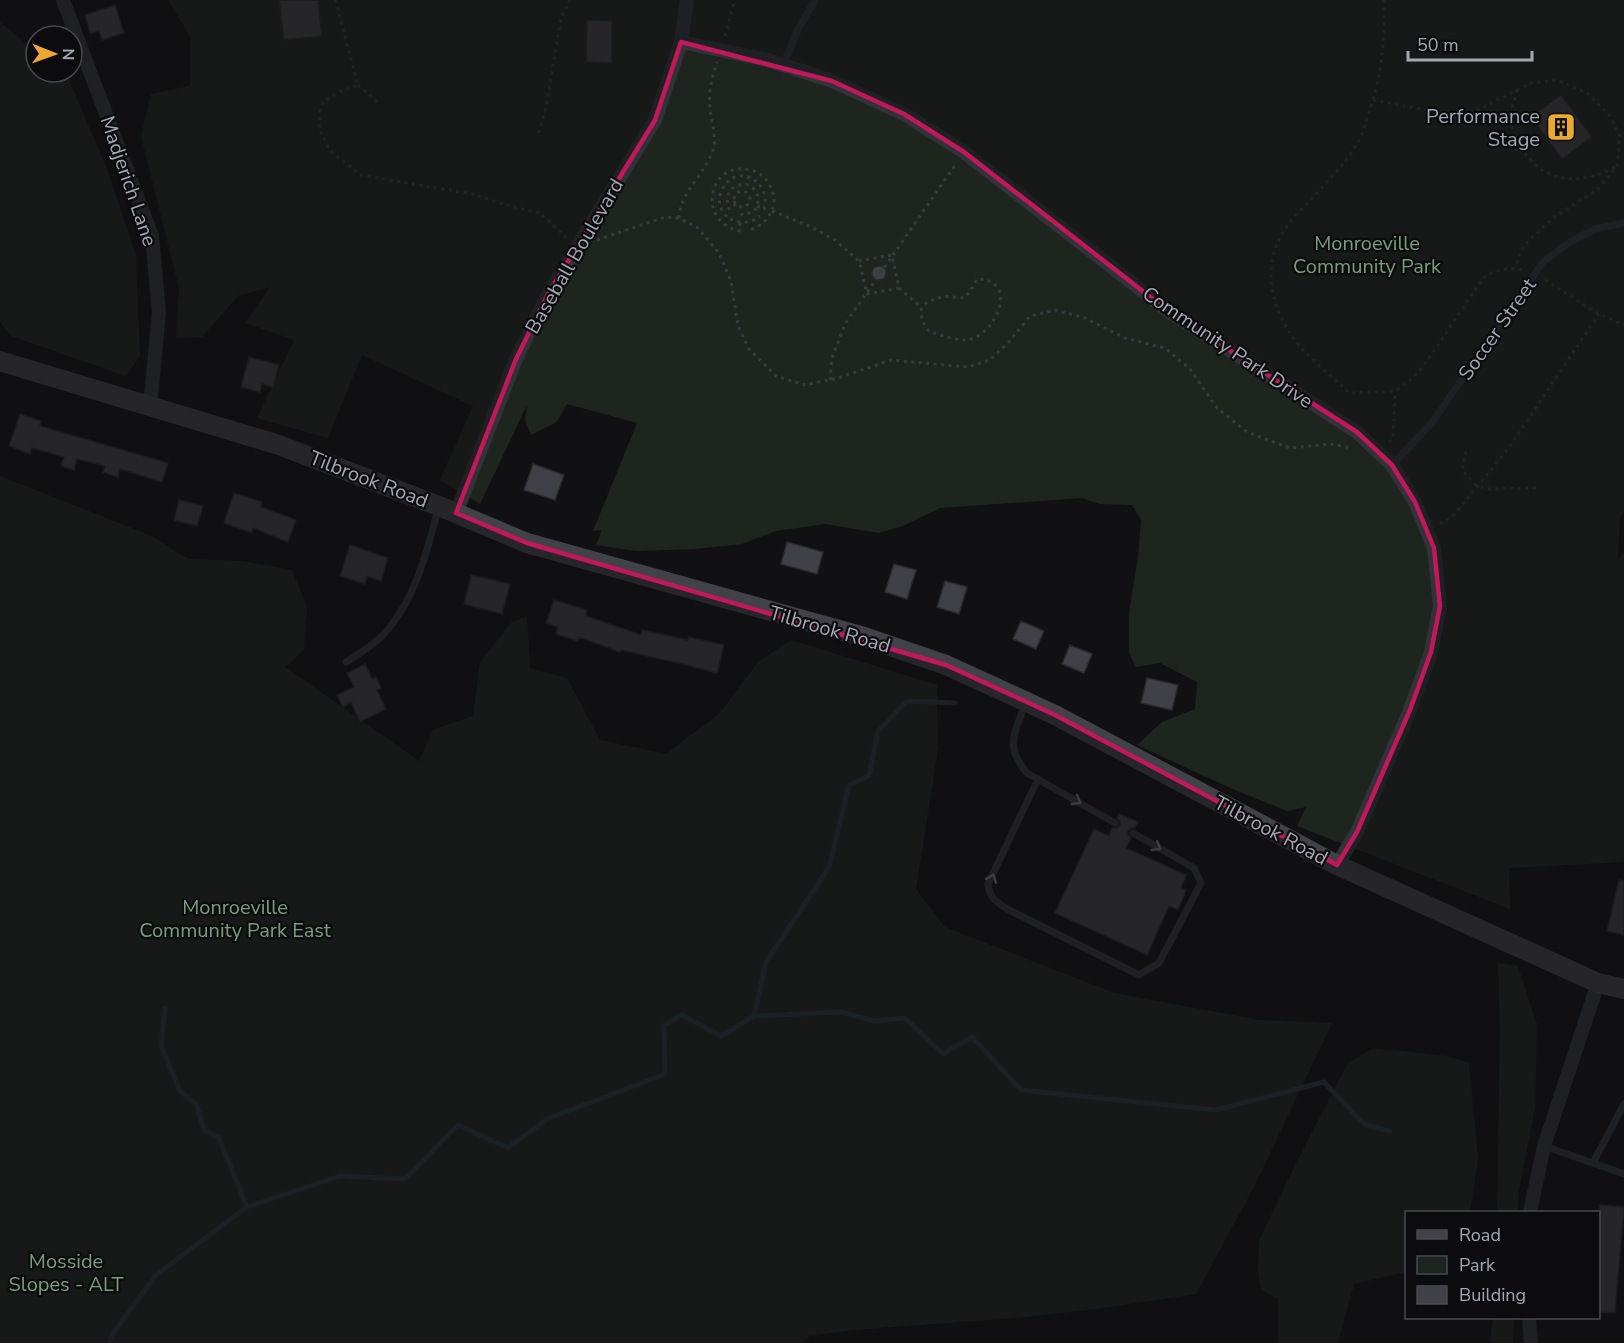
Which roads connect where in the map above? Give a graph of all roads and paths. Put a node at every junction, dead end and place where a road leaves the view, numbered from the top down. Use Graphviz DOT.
graph roads {
  1 [pos="63,0"];
  2 [pos="335,0"];
  3 [pos="570,0"];
  4 [pos="687,0"];
  5 [pos="735,0"];
  6 [pos="815,0"];
  7 [pos="1384,0"];
  8 [pos="681,42"];
  9 [pos="721,50"];
  10 [pos="783,65"];
  11 [pos="358,85"];
  12 [pos="1517,90"];
  13 [pos="1373,100"];
  14 [pos="377,102"];
  15 [pos="539,133"];
  16 [pos="964,152"];
  17 [pos="1617,166"];
  18 [pos="736,204"];
  19 [pos="757,206"];
  20 [pos="772,211"];
  21 [pos="736,214"];
  22 [pos="760,216"];
  23 [pos="679,218"];
  24 [pos="740,223"];
  25 [pos="1624,223"];
  26 [pos="747,231"];
  27 [pos="580,241"];
  28 [pos="892,255"];
  29 [pos="860,261"];
  30 [pos="1515,267"];
  31 [pos="1535,274"];
  32 [pos="899,288"];
  33 [pos="867,294"];
  34 [pos="921,307"];
  35 [pos="1599,314"];
  36 [pos="1624,325"];
  37 [pos="0,361"];
  38 [pos="830,380"];
  39 [pos="1395,391"];
  40 [pos="150,406"];
  41 [pos="1376,449"];
  42 [pos="1466,451"];
  43 [pos="1392,465"];
  44 [pos="1477,486"];
  45 [pos="1540,488"];
  46 [pos="447,509"];
  47 [pos="1438,525"];
  48 [pos="346,662"];
  49 [pos="1026,702"];
  50 [pos="1038,779"];
  51 [pos="1115,823"];
  52 [pos="1133,832"];
  53 [pos="1337,865"];
  54 [pos="1598,983"];
  55 [pos="1624,989"];
  56 [pos="1624,1104"];
  57 [pos="1544,1146"];
  58 [pos="1593,1163"];
  59 [pos="1624,1174"];
  60 [pos="1530,1211"];
  61 [pos="1529,1319"];
  62 [pos="1531,1343"];
  1 -- 40 [label="street, Madjerich Lane"];
  2 -- 11 [label="path"];
  3 -- 15 [label="path"];
  4 -- 8 [label="street, Baseball Boulevard"];
  5 -- 9 [label="path"];
  6 -- 10 [label="lane"];
  7 -- 13 [label="path"];
  8 -- 9 [label="street, Community Park Drive"];
  8 -- 27 [label="street, Baseball Boulevard"];
  9 -- 10 [label="street, Community Park Drive"];
  9 -- 23 [label="path"];
  10 -- 16 [label="street, Community Park Drive"];
  11 -- 14 [label="path"];
  11 -- 27 [label="path"];
  12 -- 13 [label="path"];
  12 -- 17 [label="path"];
  12 -- 17 [label="path"];
  13 -- 39 [label="path"];
  16 -- 28 [label="path"];
  16 -- 41 [label="street, Community Park Drive"];
  17 -- 30 [label="path"];
  18 -- 18 [label="path"];
  18 -- 19 [label="path"];
  19 -- 21 [label="path"];
  19 -- 24 [label="path"];
  20 -- 24 [label="path"];
  20 -- 26 [label="path"];
  20 -- 29 [label="path"];
  22 -- 24 [label="path"];
  23 -- 27 [label="path"];
  23 -- 38 [label="path"];
  25 -- 31 [label="lane, Soccer Street"];
  27 -- 46 [label="street, Baseball Boulevard"];
  28 -- 29 [label="path"];
  28 -- 32 [label="path"];
  28 -- 33 [label="path"];
  29 -- 33 [label="path"];
  30 -- 31 [label="path"];
  30 -- 39 [label="path"];
  31 -- 35 [label="path"];
  31 -- 43 [label="lane, Soccer Street"];
  32 -- 33 [label="path"];
  32 -- 34 [label="path"];
  33 -- 38 [label="path"];
  34 -- 34 [label="path"];
  35 -- 36 [label="path"];
  35 -- 44 [label="path"];
  37 -- 40 [label="street, Tilbrook Road"];
  38 -- 41 [label="path"];
  39 -- 41 [label="path"];
  40 -- 46 [label="street, Tilbrook Road"];
  41 -- 43 [label="street, Community Park Drive"];
  42 -- 44 [label="path"];
  43 -- 53 [label="street, Community Park Drive"];
  44 -- 45 [label="path"];
  44 -- 47 [label="path"];
  46 -- 48 [label="lane"];
  46 -- 49 [label="street, Tilbrook Road"];
  49 -- 50 [label="lane"];
  49 -- 53 [label="street, Tilbrook Road"];
  50 -- 51 [label="lane, one-way"];
  52 -- 50 [label="lane, one-way"];
  53 -- 54 [label="street, Tilbrook Road"];
  54 -- 55 [label="street, Tilbrook Road"];
  54 -- 57 [label="street"];
  56 -- 58 [label="lane"];
  57 -- 58 [label="lane"];
  57 -- 60 [label="street"];
  58 -- 59 [label="lane"];
  61 -- 62 [label="street"];
}
